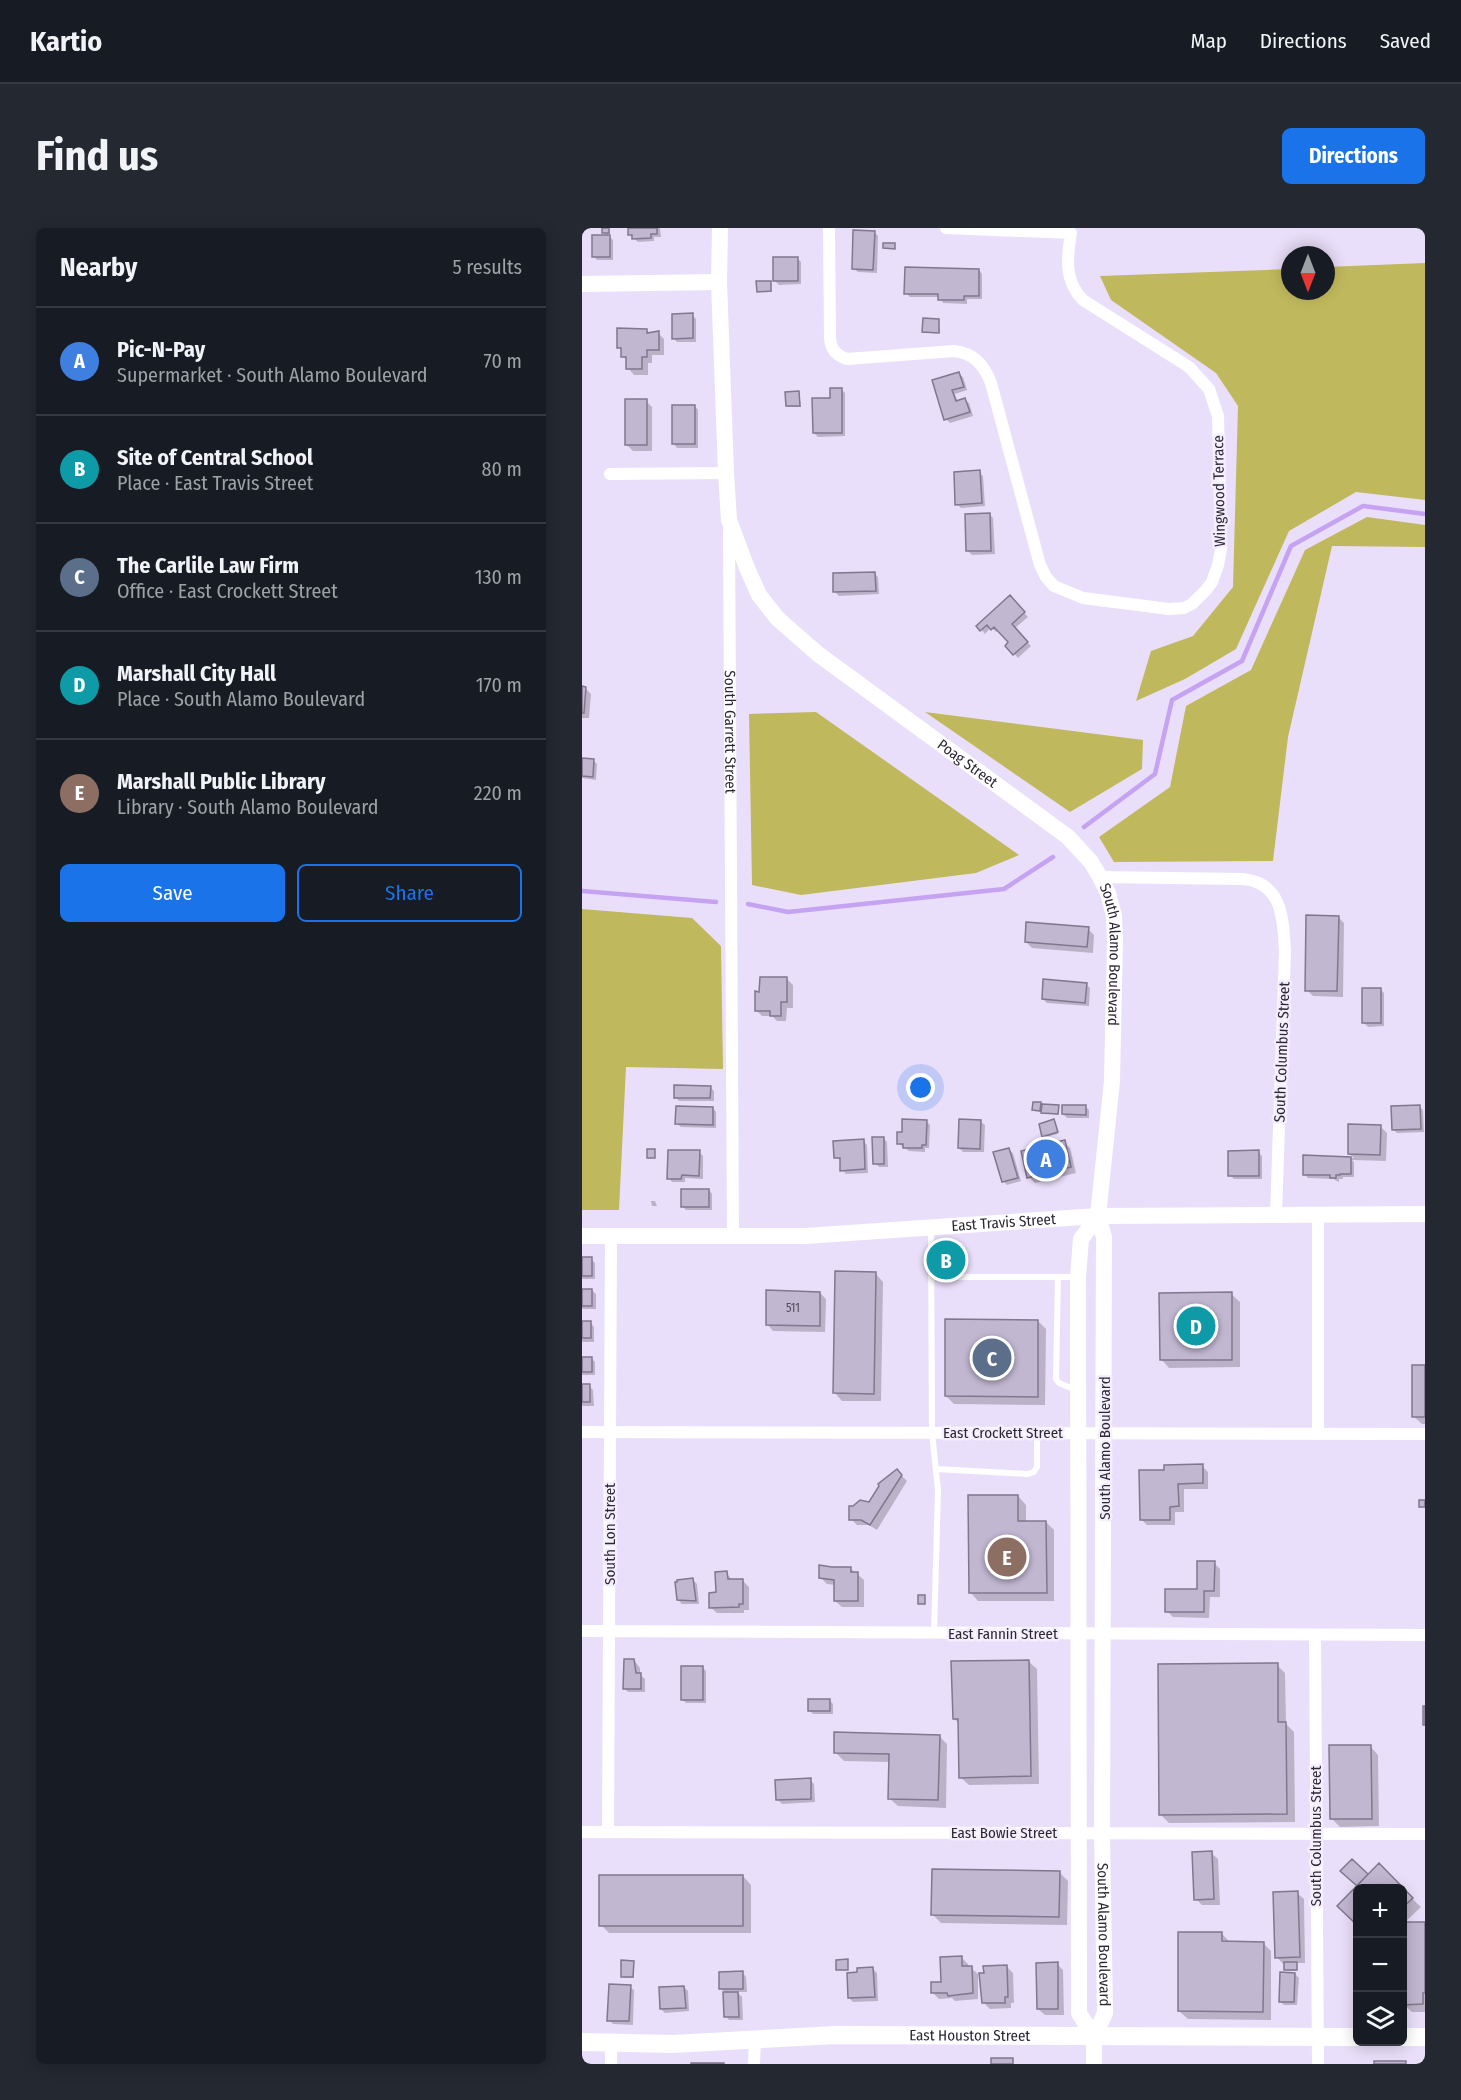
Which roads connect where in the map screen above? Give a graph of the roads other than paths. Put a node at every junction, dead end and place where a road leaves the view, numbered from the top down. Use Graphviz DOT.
graph roads {
  1 [pos="720,228"];
  2 [pos="829,228"];
  3 [pos="946,228"];
  4 [pos="1071,231"];
  5 [pos="720,282"];
  6 [pos="582,284"];
  7 [pos="726,473"];
  8 [pos="610,474"];
  9 [pos="729,520"];
  10 [pos="1100,877"];
  11 [pos="1425,1214"];
  12 [pos="1276,1215"];
  13 [pos="1318,1215"];
  14 [pos="1098,1216"];
  15 [pos="931,1228"];
  16 [pos="582,1236"];
  17 [pos="612,1236"];
  18 [pos="733,1236"];
  19 [pos="931,1276"];
  20 [pos="1058,1277"];
  21 [pos="1078,1278"];
  22 [pos="1078,1390"];
  23 [pos="582,1432"];
  24 [pos="610,1432"];
  25 [pos="932,1433"];
  26 [pos="1037,1433"];
  27 [pos="1078,1433"];
  28 [pos="1105,1434"];
  29 [pos="1318,1434"];
  30 [pos="1425,1434"];
  31 [pos="936,1469"];
  32 [pos="582,1631"];
  33 [pos="609,1631"];
  34 [pos="934,1634"];
  35 [pos="1078,1634"];
  36 [pos="1104,1634"];
  37 [pos="1315,1635"];
  38 [pos="1425,1635"];
  39 [pos="582,1832"];
  40 [pos="608,1832"];
  41 [pos="1078,1833"];
  42 [pos="1102,1833"];
  43 [pos="1316,1834"];
  44 [pos="1425,1834"];
  45 [pos="1094,2037"];
  46 [pos="1318,2037"];
  47 [pos="1353,2037"];
  48 [pos="1407,2037"];
  49 [pos="1425,2037"];
  50 [pos="755,2040"];
  51 [pos="582,2042"];
  52 [pos="611,2043"];
  53 [pos="611,2064"];
  54 [pos="754,2064"];
  55 [pos="1094,2064"];
  56 [pos="1318,2064"];
  1 -- 5 [label="street, South Garrett Street"];
  2 -- 4 [label="street, Wingwood Terrace"];
  3 -- 4 [label="street, Wingwood Terrace"];
  5 -- 6 [label="street"];
  5 -- 7 [label="street, South Garrett Street"];
  7 -- 8 [label="street"];
  7 -- 9 [label="street, South Garrett Street"];
  9 -- 10 [label="street, Poag Street"];
  9 -- 18 [label="street, South Garrett Street"];
  10 -- 12 [label="street, South Columbus Street"];
  10 -- 14 [label="street, South Alamo Boulevard"];
  11 -- 13 [label="street, East Travis Street"];
  12 -- 13 [label="street, East Travis Street"];
  12 -- 14 [label="street, East Travis Street"];
  13 -- 29 [label="street"];
  14 -- 15 [label="street, East Travis Street"];
  14 -- 21 [label="street, South Alamo Boulevard"];
  14 -- 28 [label="street, South Alamo Boulevard"];
  15 -- 18 [label="street, East Travis Street"];
  15 -- 19 [label="lane"];
  16 -- 17 [label="street, East Travis Street"];
  17 -- 18 [label="street, East Travis Street"];
  17 -- 24 [label="street, South Lon Street"];
  19 -- 20 [label="lane"];
  19 -- 25 [label="lane"];
  20 -- 21 [label="lane"];
  20 -- 22 [label="lane"];
  21 -- 22 [label="street, South Alamo Boulevard"];
  22 -- 27 [label="street, South Alamo Boulevard"];
  23 -- 24 [label="street, East Crockett Street"];
  24 -- 25 [label="street, East Crockett Street"];
  24 -- 33 [label="street, South Lon Street"];
  25 -- 26 [label="street, East Crockett Street"];
  25 -- 31 [label="lane"];
  26 -- 27 [label="street, East Crockett Street"];
  26 -- 31 [label="lane"];
  27 -- 28 [label="street, East Crockett Street"];
  27 -- 35 [label="street, South Alamo Boulevard"];
  28 -- 29 [label="street, East Crockett Street"];
  28 -- 36 [label="street, South Alamo Boulevard"];
  29 -- 30 [label="street, East Crockett Street"];
  31 -- 34 [label="lane"];
  32 -- 33 [label="street, East Fannin Street"];
  33 -- 34 [label="street, East Fannin Street"];
  33 -- 40 [label="street, South Lon Street"];
  34 -- 35 [label="street, East Fannin Street"];
  35 -- 36 [label="street, East Fannin Street"];
  35 -- 41 [label="street, South Alamo Boulevard"];
  36 -- 37 [label="street, East Fannin Street"];
  36 -- 42 [label="street, South Alamo Boulevard"];
  37 -- 38 [label="street, East Fannin Street"];
  37 -- 43 [label="street, South Columbus Street"];
  39 -- 40 [label="street, East Bowie Street"];
  40 -- 41 [label="street, East Bowie Street"];
  41 -- 42 [label="street, East Bowie Street"];
  41 -- 45 [label="street, South Alamo Boulevard"];
  42 -- 43 [label="street, East Bowie Street"];
  42 -- 45 [label="street, South Alamo Boulevard"];
  43 -- 44 [label="street, East Bowie Street"];
  43 -- 46 [label="street, South Columbus Street"];
  45 -- 46 [label="main road, East Houston Street"];
  45 -- 50 [label="main road, East Houston Street"];
  45 -- 55 [label="street"];
  46 -- 47 [label="main road, East Houston Street"];
  46 -- 56 [label="street, South Columbus Street"];
  48 -- 49 [label="main road"];
  50 -- 52 [label="main road, East Houston Street"];
  50 -- 54 [label="street"];
  51 -- 52 [label="main road, East Houston Street"];
  52 -- 53 [label="street"];
}
